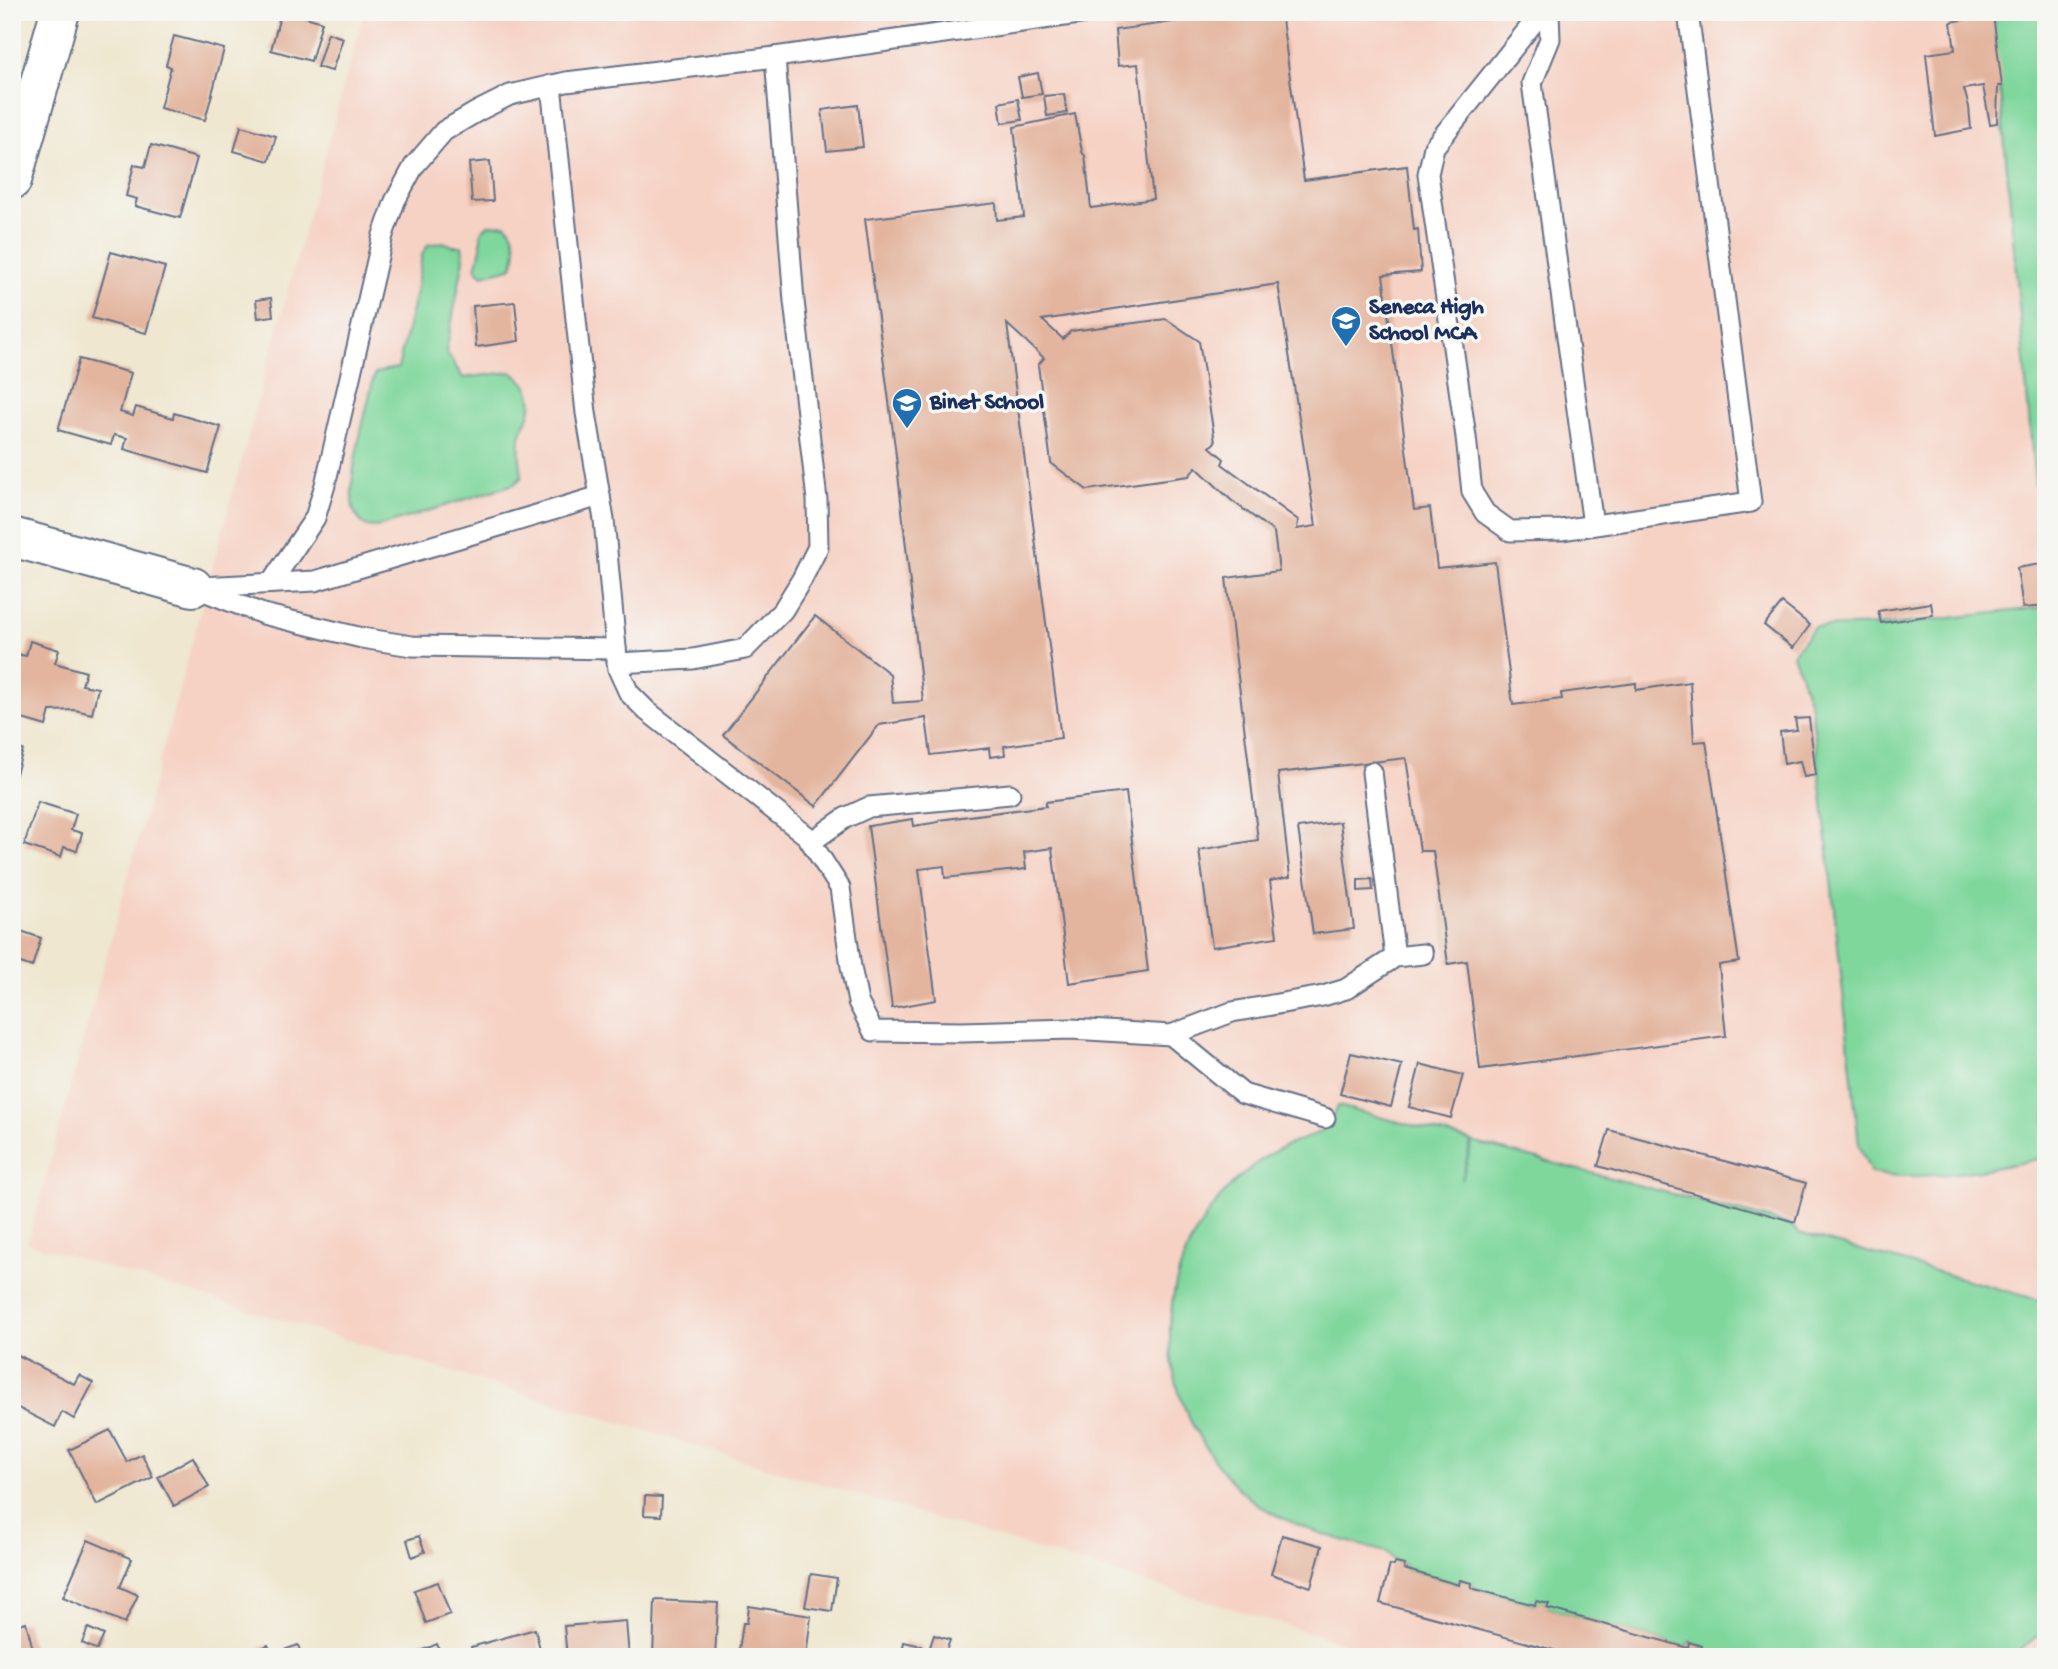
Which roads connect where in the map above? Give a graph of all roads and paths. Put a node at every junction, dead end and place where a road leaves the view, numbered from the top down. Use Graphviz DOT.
graph roads {
  1 [pos="60,12"];
  2 [pos="1093,12"];
  3 [pos="1542,12"];
  4 [pos="1549,12"];
  5 [pos="1688,13"];
  6 [pos="775,57"];
  7 [pos="551,85"];
  8 [pos="12,180"];
  9 [pos="600,496"];
  10 [pos="1593,525"];
  11 [pos="12,537"];
  12 [pos="271,583"];
  13 [pos="193,587"];
  14 [pos="617,656"];
  15 [pos="1372,772"];
  16 [pos="1010,794"];
  17 [pos="811,842"];
  18 [pos="1423,954"];
  19 [pos="1395,957"];
  20 [pos="1171,1035"];
  21 [pos="1325,1118"];
  1 -- 8 [label="street"];
  2 -- 6 [label="lane"];
  3 -- 10 [label="lane"];
  4 -- 10 [label="lane"];
  5 -- 10 [label="lane"];
  6 -- 7 [label="lane"];
  6 -- 14 [label="lane"];
  7 -- 9 [label="lane"];
  7 -- 12 [label="lane"];
  9 -- 12 [label="lane"];
  9 -- 14 [label="lane"];
  11 -- 13 [label="street"];
  12 -- 13 [label="lane"];
  13 -- 14 [label="lane"];
  14 -- 17 [label="lane"];
  15 -- 19 [label="lane"];
  16 -- 17 [label="lane"];
  17 -- 20 [label="lane"];
  18 -- 19 [label="lane"];
  19 -- 20 [label="lane"];
  20 -- 21 [label="lane"];
}
